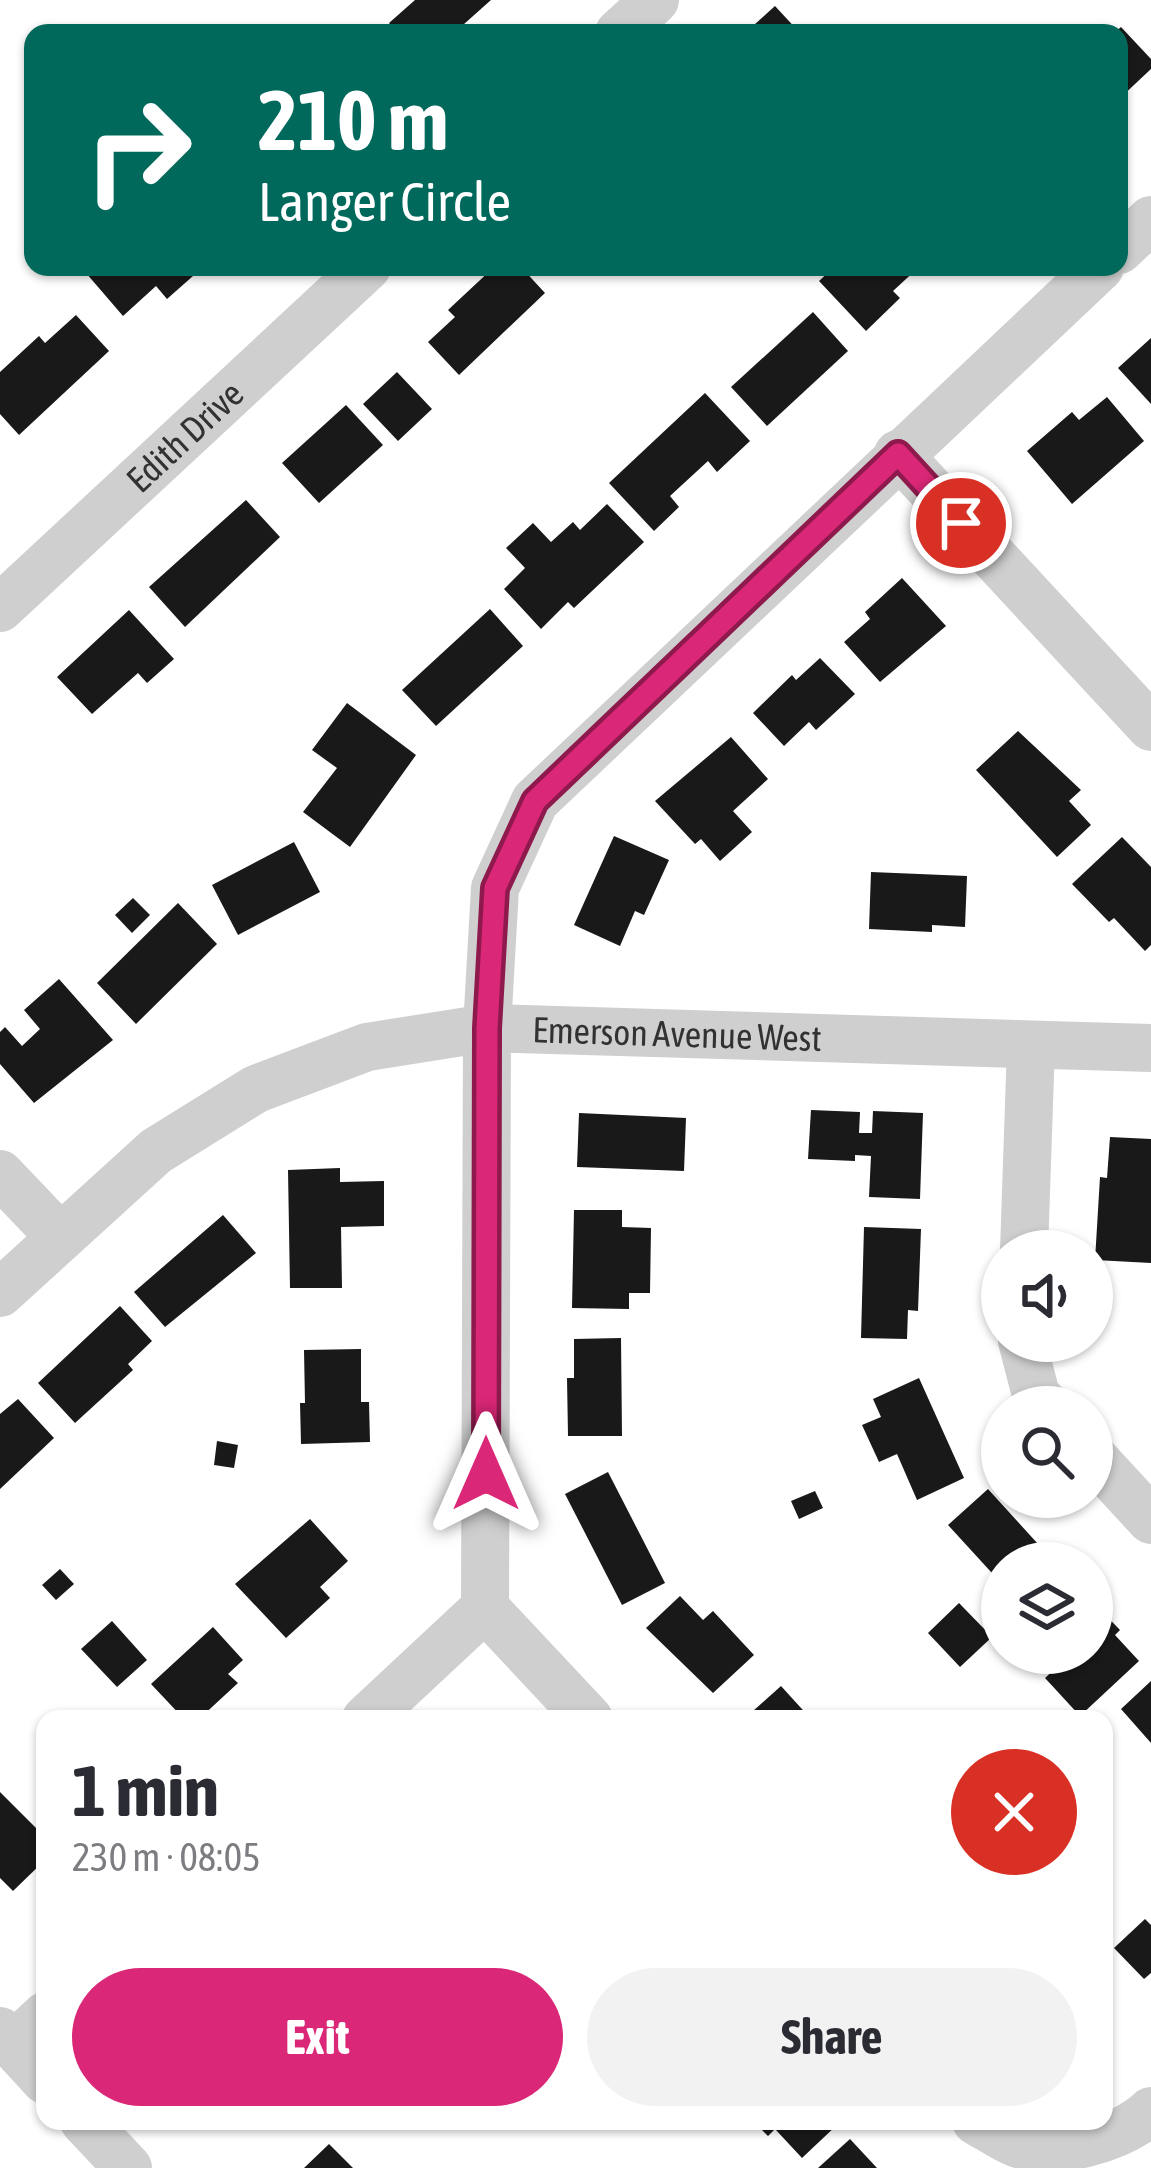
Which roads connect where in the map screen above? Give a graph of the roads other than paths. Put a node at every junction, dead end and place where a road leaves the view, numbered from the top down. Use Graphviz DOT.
graph roads {
  1 [pos="655,0"];
  2 [pos="629,24"];
  3 [pos="1151,220"];
  4 [pos="1128,242"];
  5 [pos="357,276"];
  6 [pos="1090,276"];
  7 [pos="898,454"];
  8 [pos="0,608"];
  9 [pos="1151,727"];
  10 [pos="487,1028"];
  11 [pos="1030,1045"];
  12 [pos="1151,1048"];
  13 [pos="0,1174"];
  14 [pos="1025,1230"];
  15 [pos="60,1238"];
  16 [pos="0,1293"];
  17 [pos="1113,1479"];
  18 [pos="1151,1520"];
  19 [pos="485,1608"];
  20 [pos="376,1710"];
  21 [pos="581,1710"];
  22 [pos="1151,2111"];
  23 [pos="92,2130"];
  24 [pos="992,2130"];
  25 [pos="128,2168"];
  1 -- 2 [label="street"];
  3 -- 4 [label="street"];
  5 -- 8 [label="street, Edith Drive"];
  6 -- 7 [label="street"];
  7 -- 9 [label="street"];
  7 -- 10 [label="street"];
  10 -- 11 [label="street, Emerson Avenue West"];
  10 -- 15 [label="street, Emerson Avenue West"];
  10 -- 19 [label="street"];
  11 -- 12 [label="street, Emerson Avenue West"];
  11 -- 14 [label="street"];
  13 -- 15 [label="street"];
  15 -- 16 [label="street, Emerson Avenue West"];
  17 -- 18 [label="street"];
  19 -- 20 [label="street"];
  19 -- 21 [label="street"];
  22 -- 24 [label="street"];
  23 -- 25 [label="street"];
}
